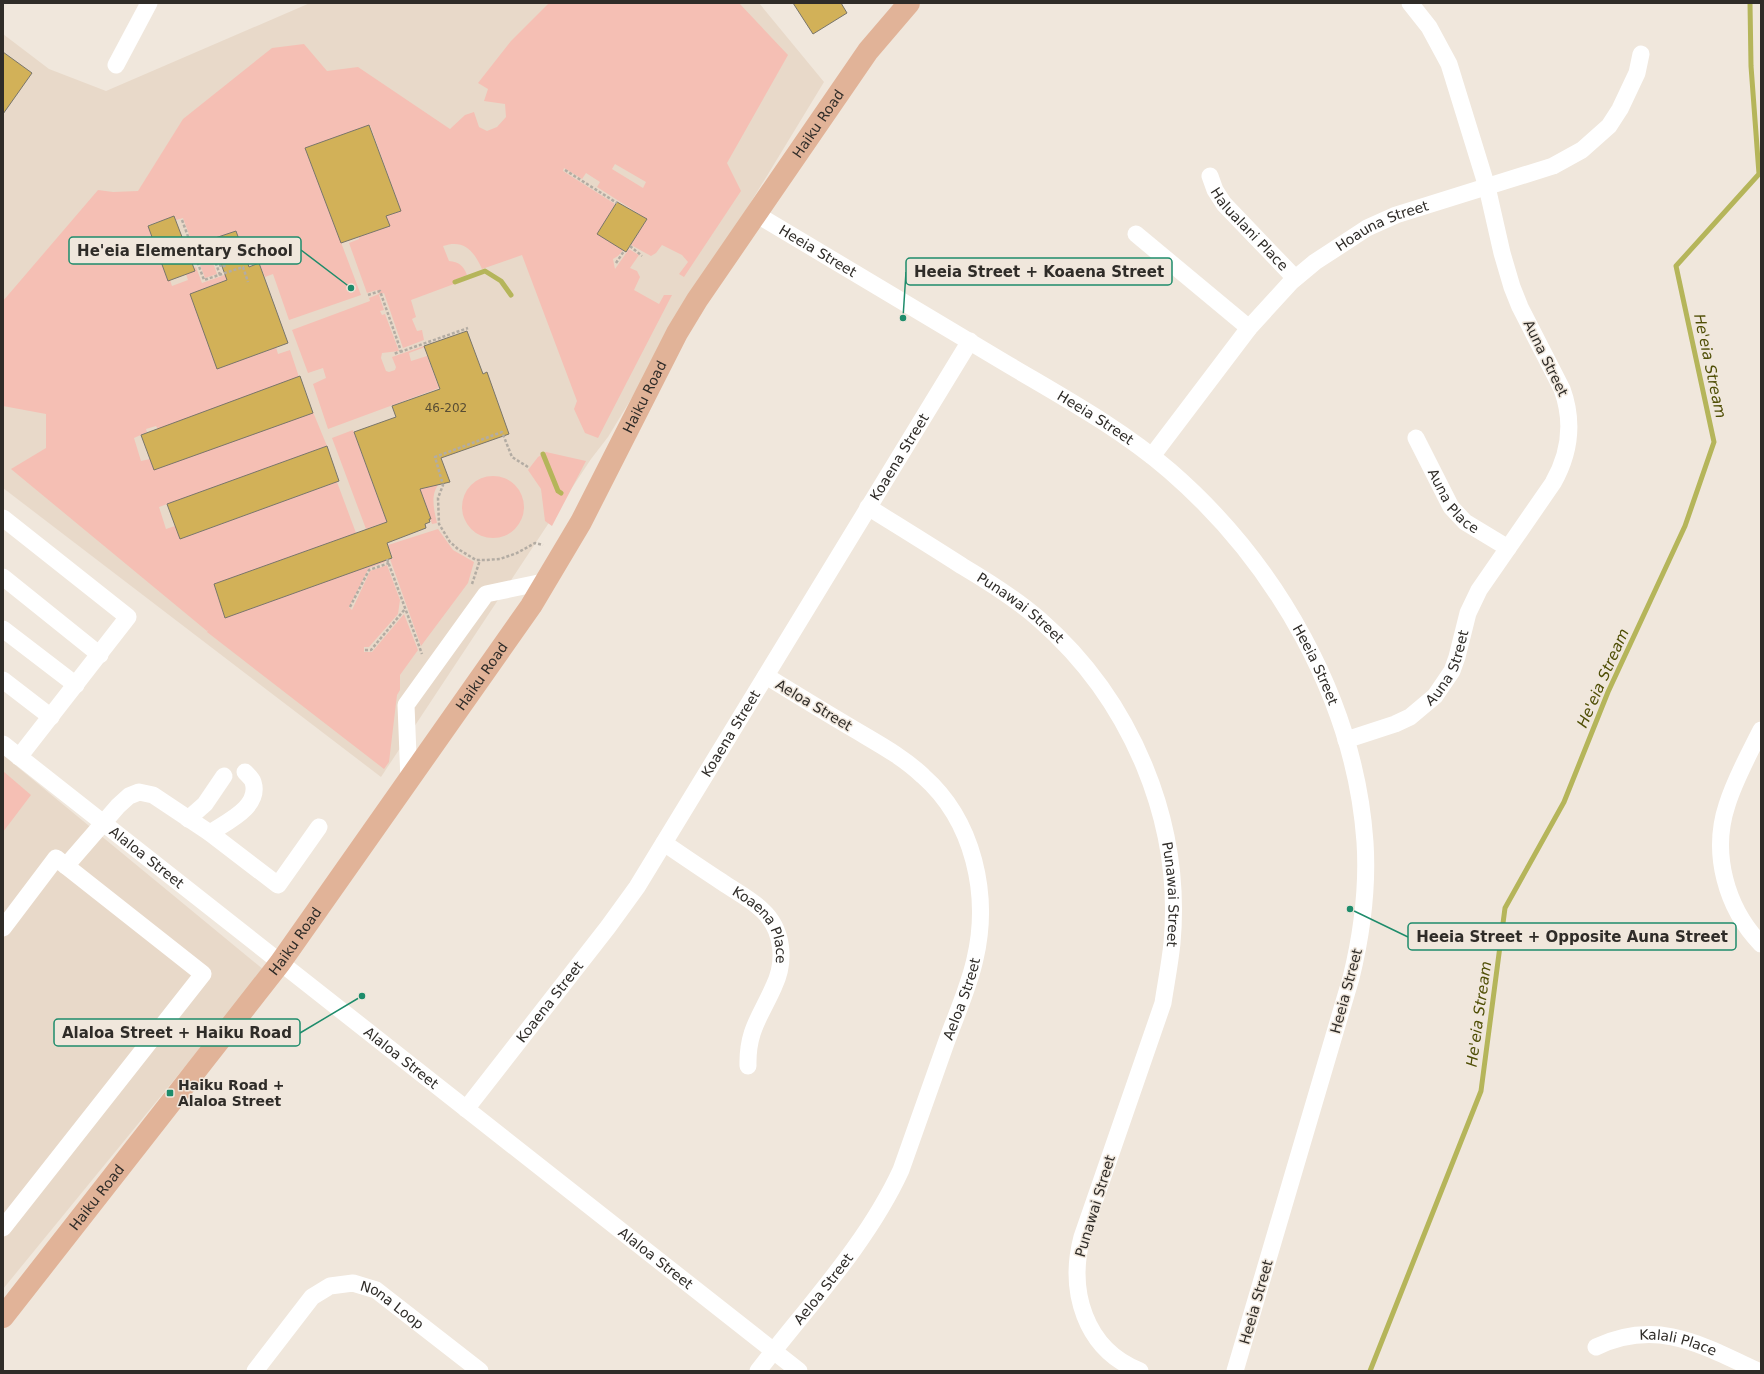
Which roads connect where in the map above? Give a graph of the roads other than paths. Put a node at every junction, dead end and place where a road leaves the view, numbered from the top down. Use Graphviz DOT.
graph roads {
  1 [pos="149,3"];
  2 [pos="909,3"];
  3 [pos="1410,3"];
  4 [pos="1641,54"];
  5 [pos="116,65"];
  6 [pos="1210,176"];
  7 [pos="1487,187"];
  8 [pos="756,214"];
  9 [pos="1136,234"];
  10 [pos="1295,278"];
  11 [pos="1249,328"];
  12 [pos="970,341"];
  13 [pos="1416,438"];
  14 [pos="1152,456"];
  15 [pos="868,507"];
  16 [pos="3,518"];
  17 [pos="1508,548"];
  18 [pos="3,577"];
  19 [pos="548,581"];
  20 [pos="3,629"];
  21 [pos="100,655"];
  22 [pos="766,676"];
  23 [pos="3,680"];
  24 [pos="76,685"];
  25 [pos="51,717"];
  26 [pos="1761,730"];
  27 [pos="1346,740"];
  28 [pos="3,744"];
  29 [pos="19,757"];
  30 [pos="245,772"];
  31 [pos="224,776"];
  32 [pos="409,780"];
  33 [pos="188,819"];
  34 [pos="102,822"];
  35 [pos="319,827"];
  36 [pos="210,833"];
  37 [pos="664,843"];
  38 [pos="66,866"];
  39 [pos="3,928"];
  40 [pos="1761,944"];
  41 [pos="280,963"];
  42 [pos="748,1066"];
  43 [pos="466,1109"];
  44 [pos="3,1228"];
  45 [pos="3,1317"];
  46 [pos="1596,1346"];
  47 [pos="773,1351"];
  48 [pos="255,1371"];
  49 [pos="480,1371"];
  50 [pos="758,1371"];
  51 [pos="799,1371"];
  52 [pos="1140,1371"];
  53 [pos="1235,1371"];
  54 [pos="1758,1371"];
  1 -- 5 [label="street"];
  2 -- 8 [label="main road, Haiku Road"];
  3 -- 7 [label="street, Auna Street"];
  4 -- 7 [label="street, Hoauna Street"];
  6 -- 10 [label="street, Halualani Place"];
  7 -- 10 [label="street, Hoauna Street"];
  7 -- 17 [label="street, Auna Street"];
  8 -- 12 [label="street, Heeia Street"];
  8 -- 19 [label="main road, Haiku Road"];
  9 -- 11 [label="street"];
  10 -- 11 [label="street, Hoauna Street"];
  11 -- 14 [label="street, Hoauna Street"];
  12 -- 14 [label="street, Heeia Street"];
  12 -- 15 [label="street, Koaena Street"];
  13 -- 17 [label="street, Auna Place"];
  14 -- 27 [label="street, Heeia Street"];
  15 -- 22 [label="street, Koaena Street"];
  15 -- 52 [label="street, Punawai Street"];
  16 -- 21 [label="street"];
  17 -- 27 [label="street, Auna Street"];
  18 -- 21 [label="street"];
  19 -- 32 [label="main road, Haiku Road"];
  19 -- 32 [label="street"];
  20 -- 24 [label="street"];
  21 -- 24 [label="street"];
  22 -- 37 [label="street, Koaena Street"];
  22 -- 47 [label="street, Aeloa Street"];
  23 -- 25 [label="street"];
  24 -- 25 [label="street"];
  25 -- 29 [label="street"];
  26 -- 40 [label="street"];
  27 -- 53 [label="street, Heeia Street"];
  28 -- 29 [label="street, Alaloa Street"];
  29 -- 34 [label="street, Alaloa Street"];
  30 -- 36 [label="street"];
  31 -- 33 [label="street"];
  32 -- 41 [label="main road, Haiku Road"];
  33 -- 34 [label="street"];
  33 -- 36 [label="street"];
  34 -- 38 [label="street"];
  34 -- 41 [label="street, Alaloa Street"];
  35 -- 36 [label="street"];
  37 -- 42 [label="street, Koaena Place"];
  37 -- 43 [label="street, Koaena Street"];
  38 -- 39 [label="street"];
  38 -- 44 [label="street"];
  41 -- 43 [label="street, Alaloa Street"];
  41 -- 45 [label="main road, Haiku Road"];
  43 -- 47 [label="street, Alaloa Street"];
  46 -- 54 [label="street, Kalali Place"];
  47 -- 50 [label="street, Aeloa Street"];
  47 -- 51 [label="street, Alaloa Street"];
  48 -- 49 [label="street, Nona Loop"];
}
